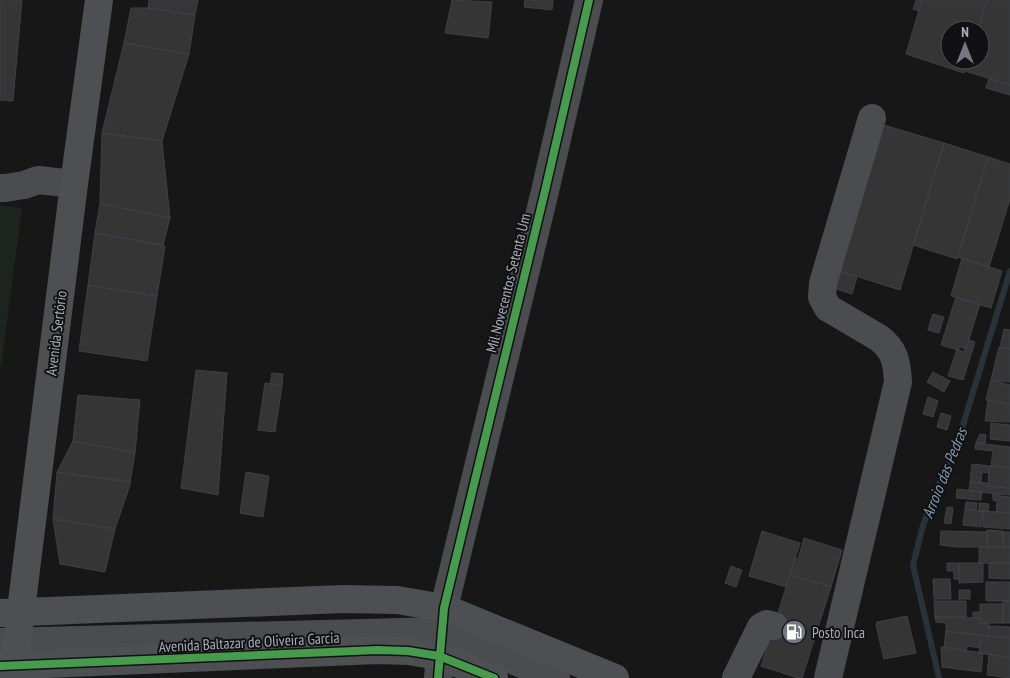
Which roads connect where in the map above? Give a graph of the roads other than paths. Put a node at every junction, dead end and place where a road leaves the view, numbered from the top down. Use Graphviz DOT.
graph roads {
  1 [pos="100,0"];
  2 [pos="589,0"];
  3 [pos="872,118"];
  4 [pos="74,184"];
  5 [pos="0,188"];
  6 [pos="7,614"];
  7 [pos="774,626"];
  8 [pos="440,643"];
  9 [pos="7,656"];
  10 [pos="494,678"];
  11 [pos="556,678"];
  12 [pos="615,678"];
  13 [pos="736,678"];
  14 [pos="828,678"];
  1 -- 4 [label="main road, Avenida Sertório"];
  2 -- 8 [label="street, Mil Novecentos Setenta Um"];
  3 -- 14 [label="street"];
  4 -- 5 [label="street"];
  4 -- 6 [label="main road, Avenida Sertório"];
  6 -- 8 [label="main road"];
  6 -- 9 [label="main road, Avenida Sertório"];
  7 -- 13 [label="street"];
  8 -- 9 [label="street"];
  8 -- 10 [label="main road"];
  8 -- 11 [label="street"];
  8 -- 12 [label="main road"];
}
